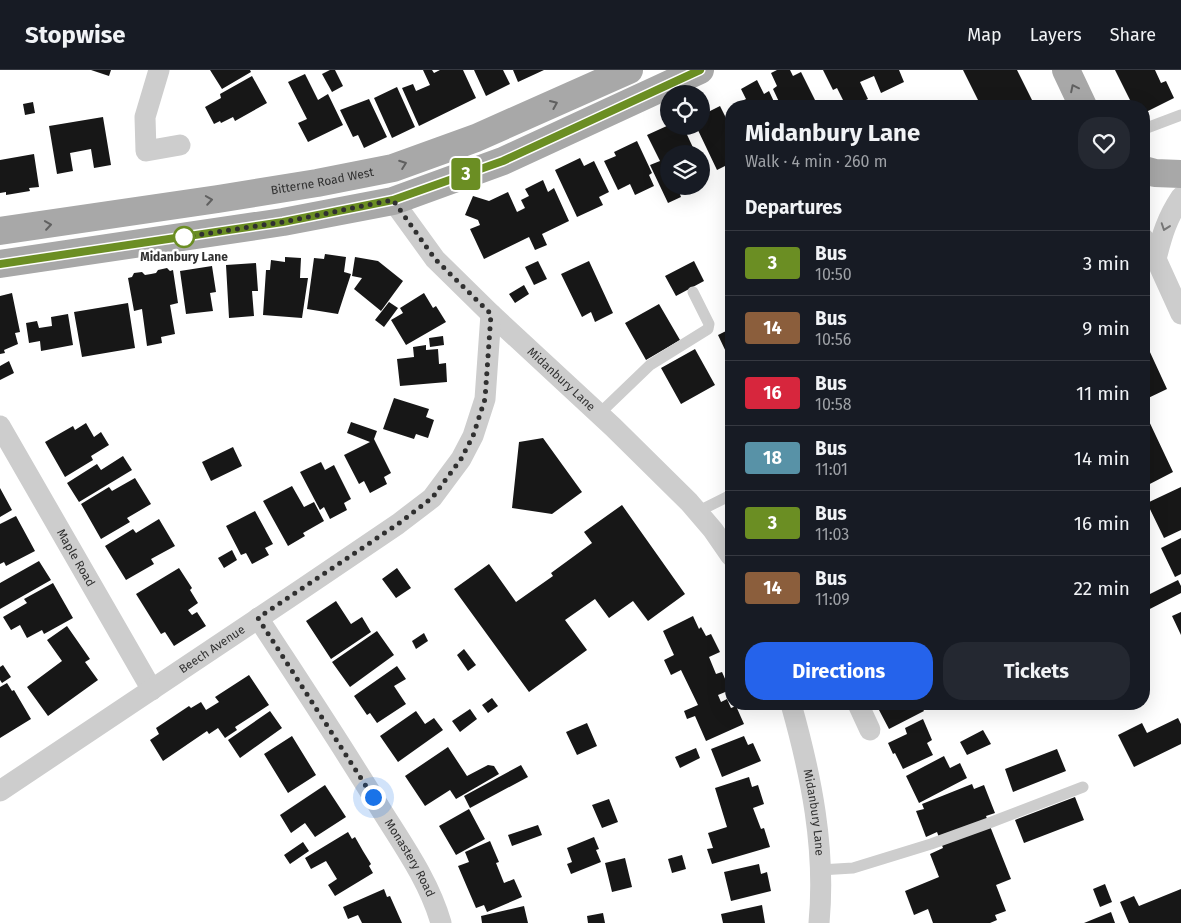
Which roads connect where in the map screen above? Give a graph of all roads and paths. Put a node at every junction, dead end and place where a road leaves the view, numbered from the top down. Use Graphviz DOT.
graph roads {
  1 [pos="159,70"];
  2 [pos="629,70"];
  3 [pos="700,70"];
  4 [pos="1066,70"];
  5 [pos="1080,100"];
  6 [pos="1181,115"];
  7 [pos="1150,127"];
  8 [pos="180,145"];
  9 [pos="1150,172"];
  10 [pos="1181,174"];
  11 [pos="1181,197"];
  12 [pos="393,200"];
  13 [pos="0,231"];
  14 [pos="1150,262"];
  15 [pos="0,264"];
  16 [pos="693,292"];
  17 [pos="491,314"];
  18 [pos="1181,314"];
  19 [pos="599,414"];
  20 [pos="0,426"];
  21 [pos="725,498"];
  22 [pos="697,512"];
  23 [pos="725,547"];
  24 [pos="258,618"];
  25 [pos="152,690"];
  26 [pos="793,710"];
  27 [pos="861,710"];
  28 [pos="870,730"];
  29 [pos="1083,787"];
  30 [pos="0,791"];
  31 [pos="820,870"];
  32 [pos="441,923"];
  33 [pos="819,923"];
  1 -- 8 [label="street"];
  13 -- 2 [label="main road, Bitterne Road West, one-way"];
  3 -- 12 [label="main road"];
  5 -- 4 [label="main road, one-way"];
  6 -- 7 [label="lane"];
  9 -- 10 [label="main road"];
  11 -- 14 [label="street, one-way"];
  12 -- 15 [label="main road"];
  12 -- 17 [label="street, Midanbury Lane"];
  14 -- 18 [label="street"];
  16 -- 19 [label="lane"];
  17 -- 19 [label="street, Midanbury Lane"];
  17 -- 24 [label="street, Beech Avenue"];
  19 -- 22 [label="street, Midanbury Lane"];
  20 -- 25 [label="street, Maple Road"];
  21 -- 22 [label="lane"];
  22 -- 23 [label="street, Midanbury Lane"];
  24 -- 25 [label="street, Beech Avenue"];
  24 -- 32 [label="street, Monastery Road"];
  25 -- 30 [label="street, Beech Avenue"];
  26 -- 31 [label="street, Midanbury Lane"];
  27 -- 28 [label="street"];
  29 -- 31 [label="lane"];
  31 -- 33 [label="street, Midanbury Lane"];
}
